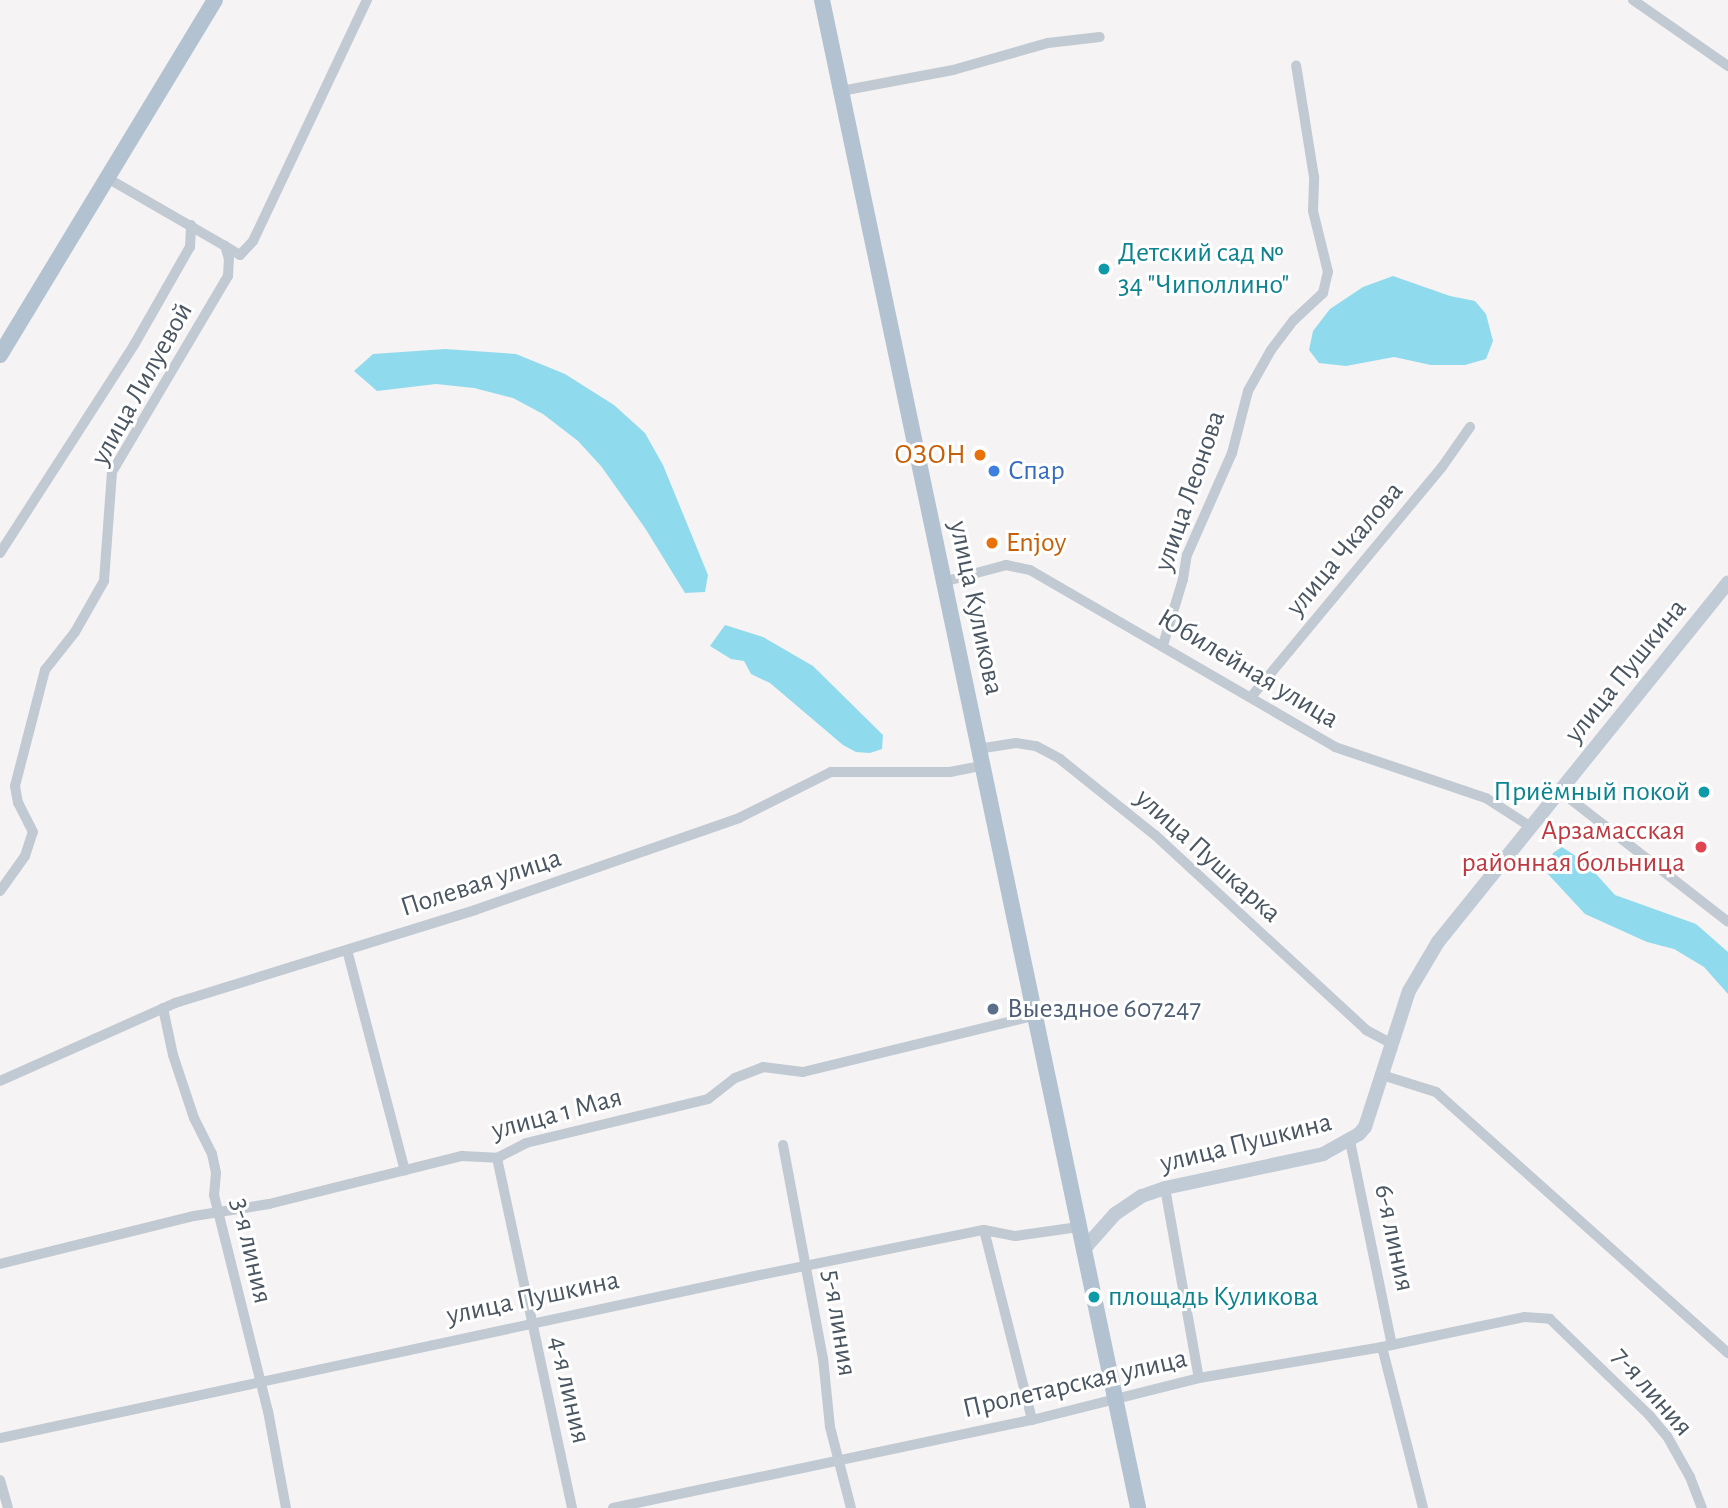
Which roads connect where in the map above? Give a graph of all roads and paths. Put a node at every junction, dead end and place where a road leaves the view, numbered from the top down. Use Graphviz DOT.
graph roads {
  1 [pos="215,0"];
  2 [pos="367,0"];
  3 [pos="822,0"];
  4 [pos="1633,0"];
  5 [pos="1100,37"];
  6 [pos="1296,65"];
  7 [pos="1728,66"];
  8 [pos="841,91"];
  9 [pos="107,178"];
  10 [pos="191,226"];
  11 [pos="225,246"];
  12 [pos="0,355"];
  13 [pos="1470,426"];
  14 [pos="0,553"];
  15 [pos="943,582"];
  16 [pos="1728,582"];
  17 [pos="1163,645"];
  18 [pos="1251,697"];
  19 [pos="978,749"];
  20 [pos="982,766"];
  21 [pos="1560,792"];
  22 [pos="1531,827"];
  23 [pos="0,891"];
  24 [pos="1728,922"];
  25 [pos="347,950"];
  26 [pos="163,1008"];
  27 [pos="1036,1015"];
  28 [pos="1390,1043"];
  29 [pos="1382,1075"];
  30 [pos="0,1081"];
  31 [pos="1350,1142"];
  32 [pos="783,1145"];
  33 [pos="497,1158"];
  34 [pos="405,1171"];
  35 [pos="1164,1188"];
  36 [pos="218,1212"];
  37 [pos="1078,1227"];
  38 [pos="984,1230"];
  39 [pos="1083,1250"];
  40 [pos="0,1264"];
  41 [pos="807,1265"];
  42 [pos="1550,1319"];
  43 [pos="531,1324"];
  44 [pos="1387,1346"];
  45 [pos="1728,1353"];
  46 [pos="1199,1378"];
  47 [pos="259,1383"];
  48 [pos="1114,1398"];
  49 [pos="1032,1420"];
  50 [pos="0,1438"];
  51 [pos="837,1460"];
  52 [pos="0,1480"];
  53 [pos="8,1508"];
  54 [pos="286,1508"];
  55 [pos="572,1508"];
  56 [pos="613,1508"];
  57 [pos="851,1508"];
  58 [pos="1138,1508"];
  59 [pos="1423,1508"];
  60 [pos="1702,1508"];
  1 -- 9 [label="main road"];
  2 -- 11 [label="street"];
  3 -- 8 [label="main road, улица Куликова"];
  4 -- 7 [label="street"];
  5 -- 8 [label="street"];
  6 -- 17 [label="street, улица Леонова"];
  8 -- 15 [label="main road, улица Куликова"];
  9 -- 10 [label="street"];
  9 -- 12 [label="main road"];
  10 -- 11 [label="street"];
  10 -- 14 [label="street, улица Лилуевой"];
  11 -- 23 [label="street, улица Лилуевой"];
  13 -- 18 [label="street, улица Чкалова"];
  15 -- 17 [label="street, Юбилейная улица"];
  15 -- 19 [label="main road, улица Куликова"];
  16 -- 21 [label="street, улица Пушкина"];
  17 -- 18 [label="street, Юбилейная улица"];
  18 -- 22 [label="street, Юбилейная улица"];
  19 -- 20 [label="main road, улица Куликова"];
  19 -- 28 [label="street, улица Пушкарка"];
  20 -- 25 [label="street, Полевая улица"];
  20 -- 27 [label="main road, улица Куликова"];
  21 -- 22 [label="street, улица Пушкина"];
  21 -- 24 [label="street"];
  22 -- 28 [label="street, улица Пушкина"];
  25 -- 26 [label="street, Полевая улица"];
  25 -- 34 [label="street"];
  26 -- 30 [label="street, Полевая улица"];
  26 -- 36 [label="street, 3-я линия"];
  27 -- 33 [label="street, улица 1 Мая"];
  27 -- 37 [label="main road, улица Куликова"];
  28 -- 29 [label="street, улица Пушкина"];
  29 -- 31 [label="street, улица Пушкина"];
  29 -- 45 [label="street"];
  31 -- 35 [label="street, улица Пушкина"];
  31 -- 44 [label="street, 6-я линия"];
  32 -- 41 [label="street, 5-я линия"];
  33 -- 34 [label="street, улица 1 Мая"];
  33 -- 43 [label="street, 4-я линия"];
  34 -- 36 [label="street, улица 1 Мая"];
  35 -- 39 [label="street, улица Пушкина"];
  35 -- 46 [label="street"];
  36 -- 40 [label="street, улица 1 Мая"];
  36 -- 47 [label="street, 3-я линия"];
  37 -- 38 [label="street, улица Пушкина"];
  37 -- 39 [label="main road"];
  38 -- 41 [label="street, улица Пушкина"];
  38 -- 49 [label="street"];
  39 -- 48 [label="main road"];
  41 -- 43 [label="street, улица Пушкина"];
  41 -- 51 [label="street, 5-я линия"];
  42 -- 44 [label="street, Пролетарская улица"];
  42 -- 60 [label="street, 7-я линия"];
  43 -- 47 [label="street, улица Пушкина"];
  43 -- 55 [label="street, 4-я линия"];
  44 -- 46 [label="street, Пролетарская улица"];
  44 -- 59 [label="street, 6-я линия"];
  46 -- 48 [label="street, Пролетарская улица"];
  47 -- 50 [label="street, улица Пушкина"];
  47 -- 54 [label="street, 3-я линия"];
  48 -- 49 [label="street, Пролетарская улица"];
  48 -- 58 [label="main road"];
  49 -- 51 [label="street, Пролетарская улица"];
  51 -- 56 [label="street, Пролетарская улица"];
  51 -- 57 [label="street, 5-я линия"];
  52 -- 53 [label="street"];
}
